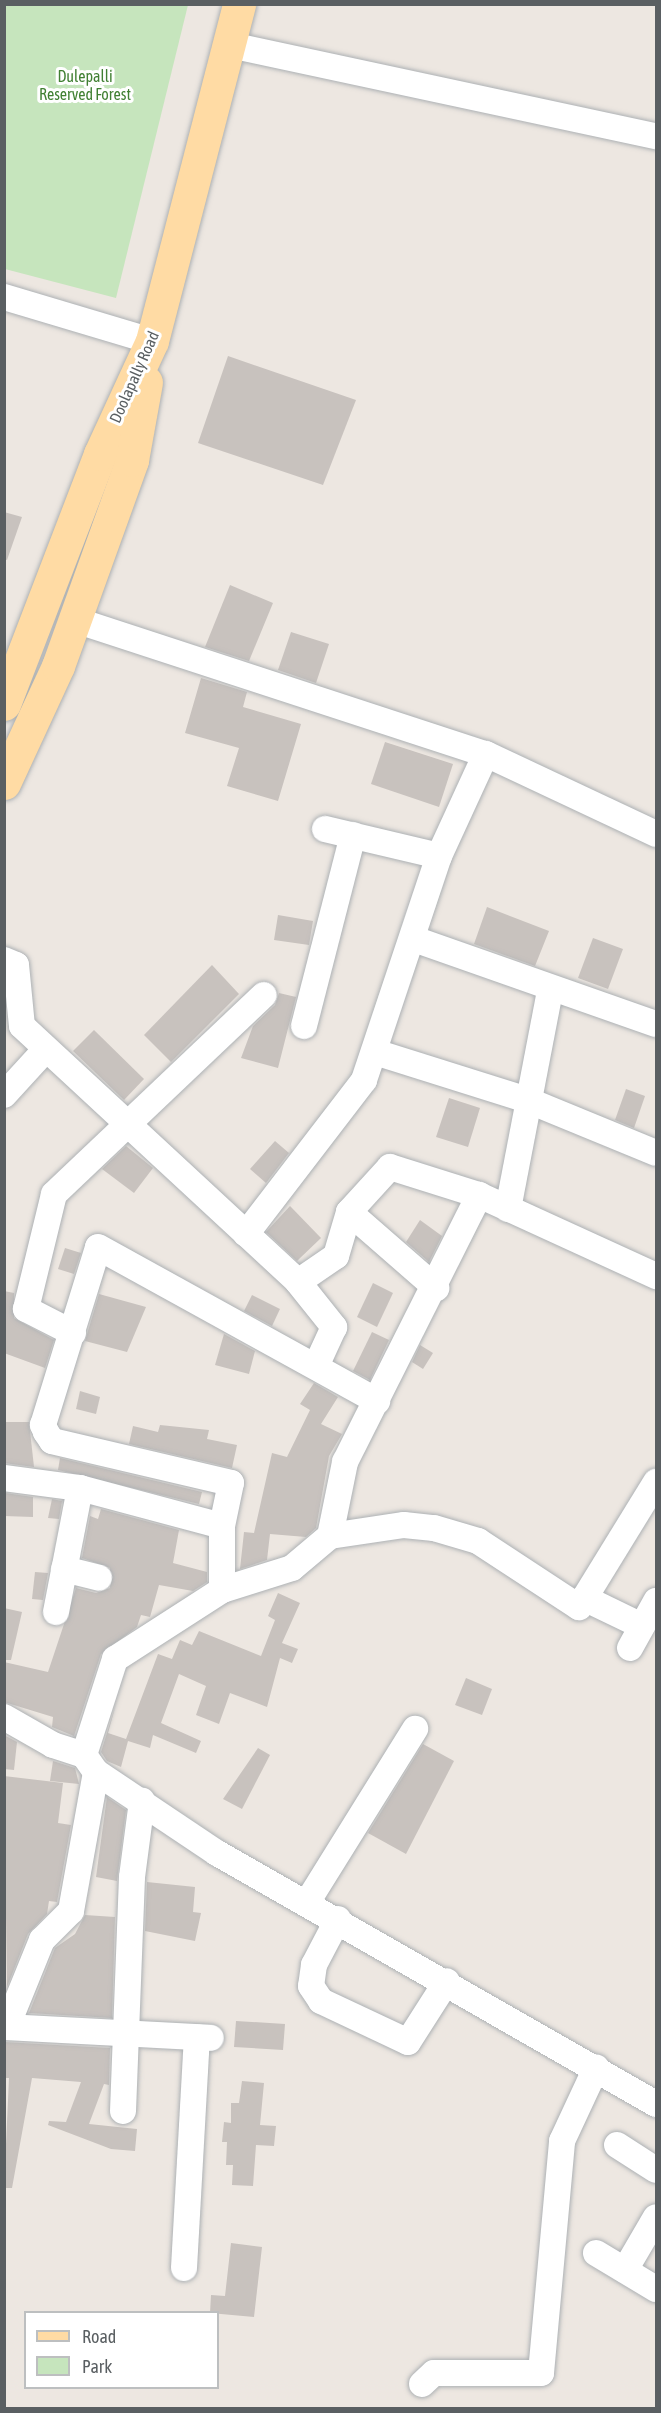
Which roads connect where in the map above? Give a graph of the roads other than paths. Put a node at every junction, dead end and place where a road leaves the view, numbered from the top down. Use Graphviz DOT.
graph roads {
  1 [pos="239,4"];
  2 [pos="230,45"];
  3 [pos="657,136"];
  4 [pos="6,304"];
  5 [pos="153,341"];
  6 [pos="75,620"];
  7 [pos="4,704"];
  8 [pos="486,754"];
  9 [pos="4,783"];
  10 [pos="326,828"];
  11 [pos="657,834"];
  12 [pos="353,835"];
  13 [pos="440,856"];
  14 [pos="414,939"];
  15 [pos="4,960"];
  16 [pos="550,991"];
  17 [pos="264,995"];
  18 [pos="657,1024"];
  19 [pos="303,1026"];
  20 [pos="46,1049"];
  21 [pos="375,1052"];
  22 [pos="4,1095"];
  23 [pos="527,1100"];
  24 [pos="127,1122"];
  25 [pos="657,1153"];
  26 [pos="479,1195"];
  27 [pos="508,1209"];
  28 [pos="349,1212"];
  29 [pos="246,1234"];
  30 [pos="657,1276"];
  31 [pos="298,1282"];
  32 [pos="436,1288"];
  33 [pos="73,1334"];
  34 [pos="317,1364"];
  35 [pos="377,1401"];
  36 [pos="4,1478"];
  37 [pos="657,1482"];
  38 [pos="80,1488"];
  39 [pos="222,1526"];
  40 [pos="330,1536"];
  41 [pos="64,1569"];
  42 [pos="99,1578"];
  43 [pos="222,1590"];
  44 [pos="584,1598"];
  45 [pos="657,1601"];
  46 [pos="56,1612"];
  47 [pos="4,1717"];
  48 [pos="416,1729"];
  49 [pos="90,1763"];
  50 [pos="142,1801"];
  51 [pos="308,1901"];
  52 [pos="338,1919"];
  53 [pos="447,1982"];
  54 [pos="6,2026"];
  55 [pos="126,2037"];
  56 [pos="596,2068"];
  57 [pos="657,2104"];
  58 [pos="123,2111"];
  59 [pos="617,2145"];
  60 [pos="657,2170"];
  61 [pos="657,2217"];
  62 [pos="596,2253"];
  63 [pos="184,2268"];
  64 [pos="625,2271"];
  65 [pos="657,2289"];
  66 [pos="422,2384"];
  1 -- 2 [label="main road, Doolapally Road"];
  2 -- 3 [label="street"];
  2 -- 5 [label="main road, Doolapally Road"];
  4 -- 5 [label="street"];
  5 -- 6 [label="main road"];
  5 -- 7 [label="main road, Doolapally Road"];
  6 -- 8 [label="street"];
  6 -- 9 [label="main road"];
  8 -- 11 [label="street"];
  8 -- 13 [label="street"];
  10 -- 12 [label="street"];
  12 -- 13 [label="street"];
  12 -- 19 [label="street"];
  13 -- 14 [label="street"];
  14 -- 16 [label="street"];
  14 -- 21 [label="street"];
  15 -- 20 [label="street"];
  16 -- 18 [label="street"];
  16 -- 23 [label="street"];
  17 -- 24 [label="street"];
  20 -- 22 [label="street"];
  20 -- 24 [label="street"];
  21 -- 23 [label="street"];
  21 -- 29 [label="street"];
  23 -- 25 [label="street"];
  23 -- 27 [label="street"];
  24 -- 29 [label="street"];
  24 -- 33 [label="street"];
  26 -- 27 [label="street"];
  26 -- 28 [label="street"];
  26 -- 32 [label="street"];
  27 -- 30 [label="street"];
  28 -- 31 [label="street"];
  28 -- 32 [label="street"];
  29 -- 31 [label="street"];
  31 -- 34 [label="street"];
  32 -- 35 [label="street"];
  33 -- 34 [label="street"];
  33 -- 39 [label="street"];
  34 -- 35 [label="street"];
  35 -- 40 [label="street"];
  36 -- 38 [label="street"];
  37 -- 44 [label="street"];
  38 -- 39 [label="street"];
  38 -- 41 [label="street"];
  39 -- 43 [label="street"];
  40 -- 43 [label="street"];
  40 -- 44 [label="street"];
  41 -- 42 [label="street"];
  41 -- 46 [label="street"];
  43 -- 49 [label="street"];
  44 -- 45 [label="street"];
  47 -- 49 [label="street"];
  48 -- 51 [label="street"];
  49 -- 50 [label="street"];
  49 -- 54 [label="street"];
  50 -- 51 [label="street"];
  50 -- 55 [label="street"];
  51 -- 52 [label="street"];
  52 -- 53 [label="street"];
  52 -- 53 [label="street"];
  53 -- 56 [label="street"];
  54 -- 55 [label="street"];
  55 -- 58 [label="street"];
  55 -- 63 [label="street"];
  56 -- 57 [label="street"];
  56 -- 66 [label="street"];
  59 -- 60 [label="street"];
  61 -- 64 [label="street"];
  62 -- 64 [label="street"];
  64 -- 65 [label="street"];
}
